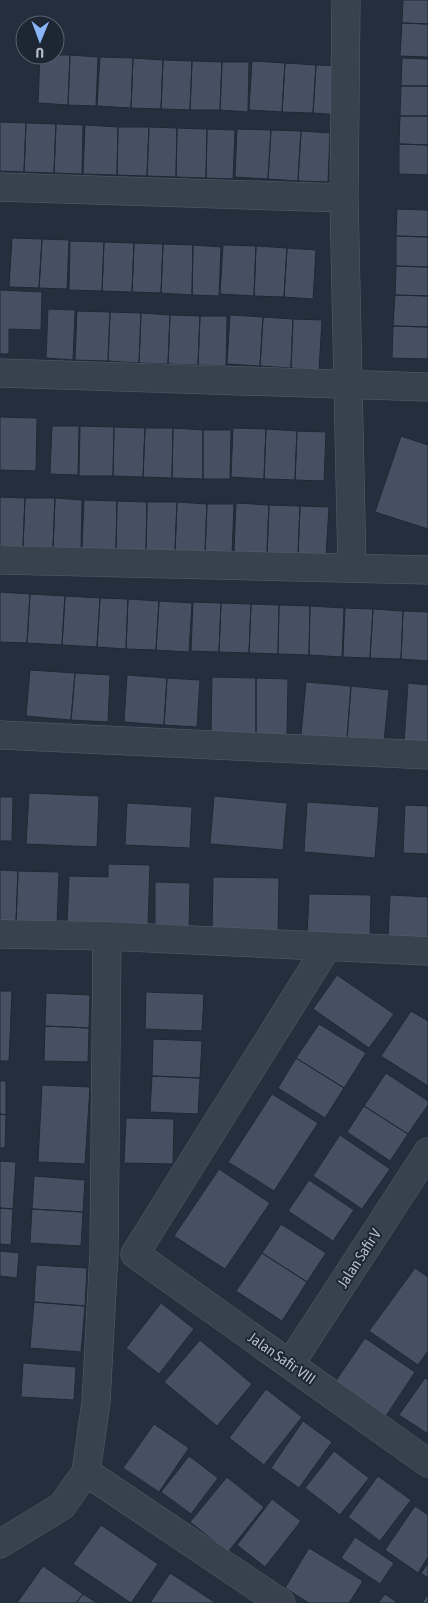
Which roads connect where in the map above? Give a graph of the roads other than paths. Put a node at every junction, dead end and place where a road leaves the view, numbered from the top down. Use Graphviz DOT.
graph roads {
  1 [pos="346,0"];
  2 [pos="0,187"];
  3 [pos="344,198"];
  4 [pos="0,373"];
  5 [pos="347,384"];
  6 [pos="428,387"];
  7 [pos="0,560"];
  8 [pos="352,568"];
  9 [pos="428,570"];
  10 [pos="0,735"];
  11 [pos="428,755"];
  12 [pos="0,934"];
  13 [pos="106,936"];
  14 [pos="327,947"];
  15 [pos="428,951"];
  16 [pos="428,1152"];
  17 [pos="104,1253"];
  18 [pos="135,1254"];
  19 [pos="290,1364"];
  20 [pos="428,1463"];
  21 [pos="86,1472"];
  22 [pos="0,1544"];
  23 [pos="280,1603"];
  1 -- 3 [label="street"];
  2 -- 3 [label="street"];
  3 -- 5 [label="street"];
  4 -- 5 [label="street"];
  5 -- 6 [label="street"];
  5 -- 8 [label="street"];
  7 -- 8 [label="street"];
  8 -- 9 [label="street"];
  10 -- 11 [label="street"];
  12 -- 13 [label="street"];
  13 -- 14 [label="street"];
  13 -- 17 [label="street"];
  14 -- 15 [label="street"];
  14 -- 18 [label="street"];
  16 -- 19 [label="street, Jalan Safir V"];
  17 -- 18 [label="street"];
  17 -- 21 [label="street"];
  18 -- 19 [label="street, Jalan Safir VIII"];
  19 -- 20 [label="street, Jalan Safir VIII"];
  21 -- 22 [label="street"];
  21 -- 23 [label="street"];
}
